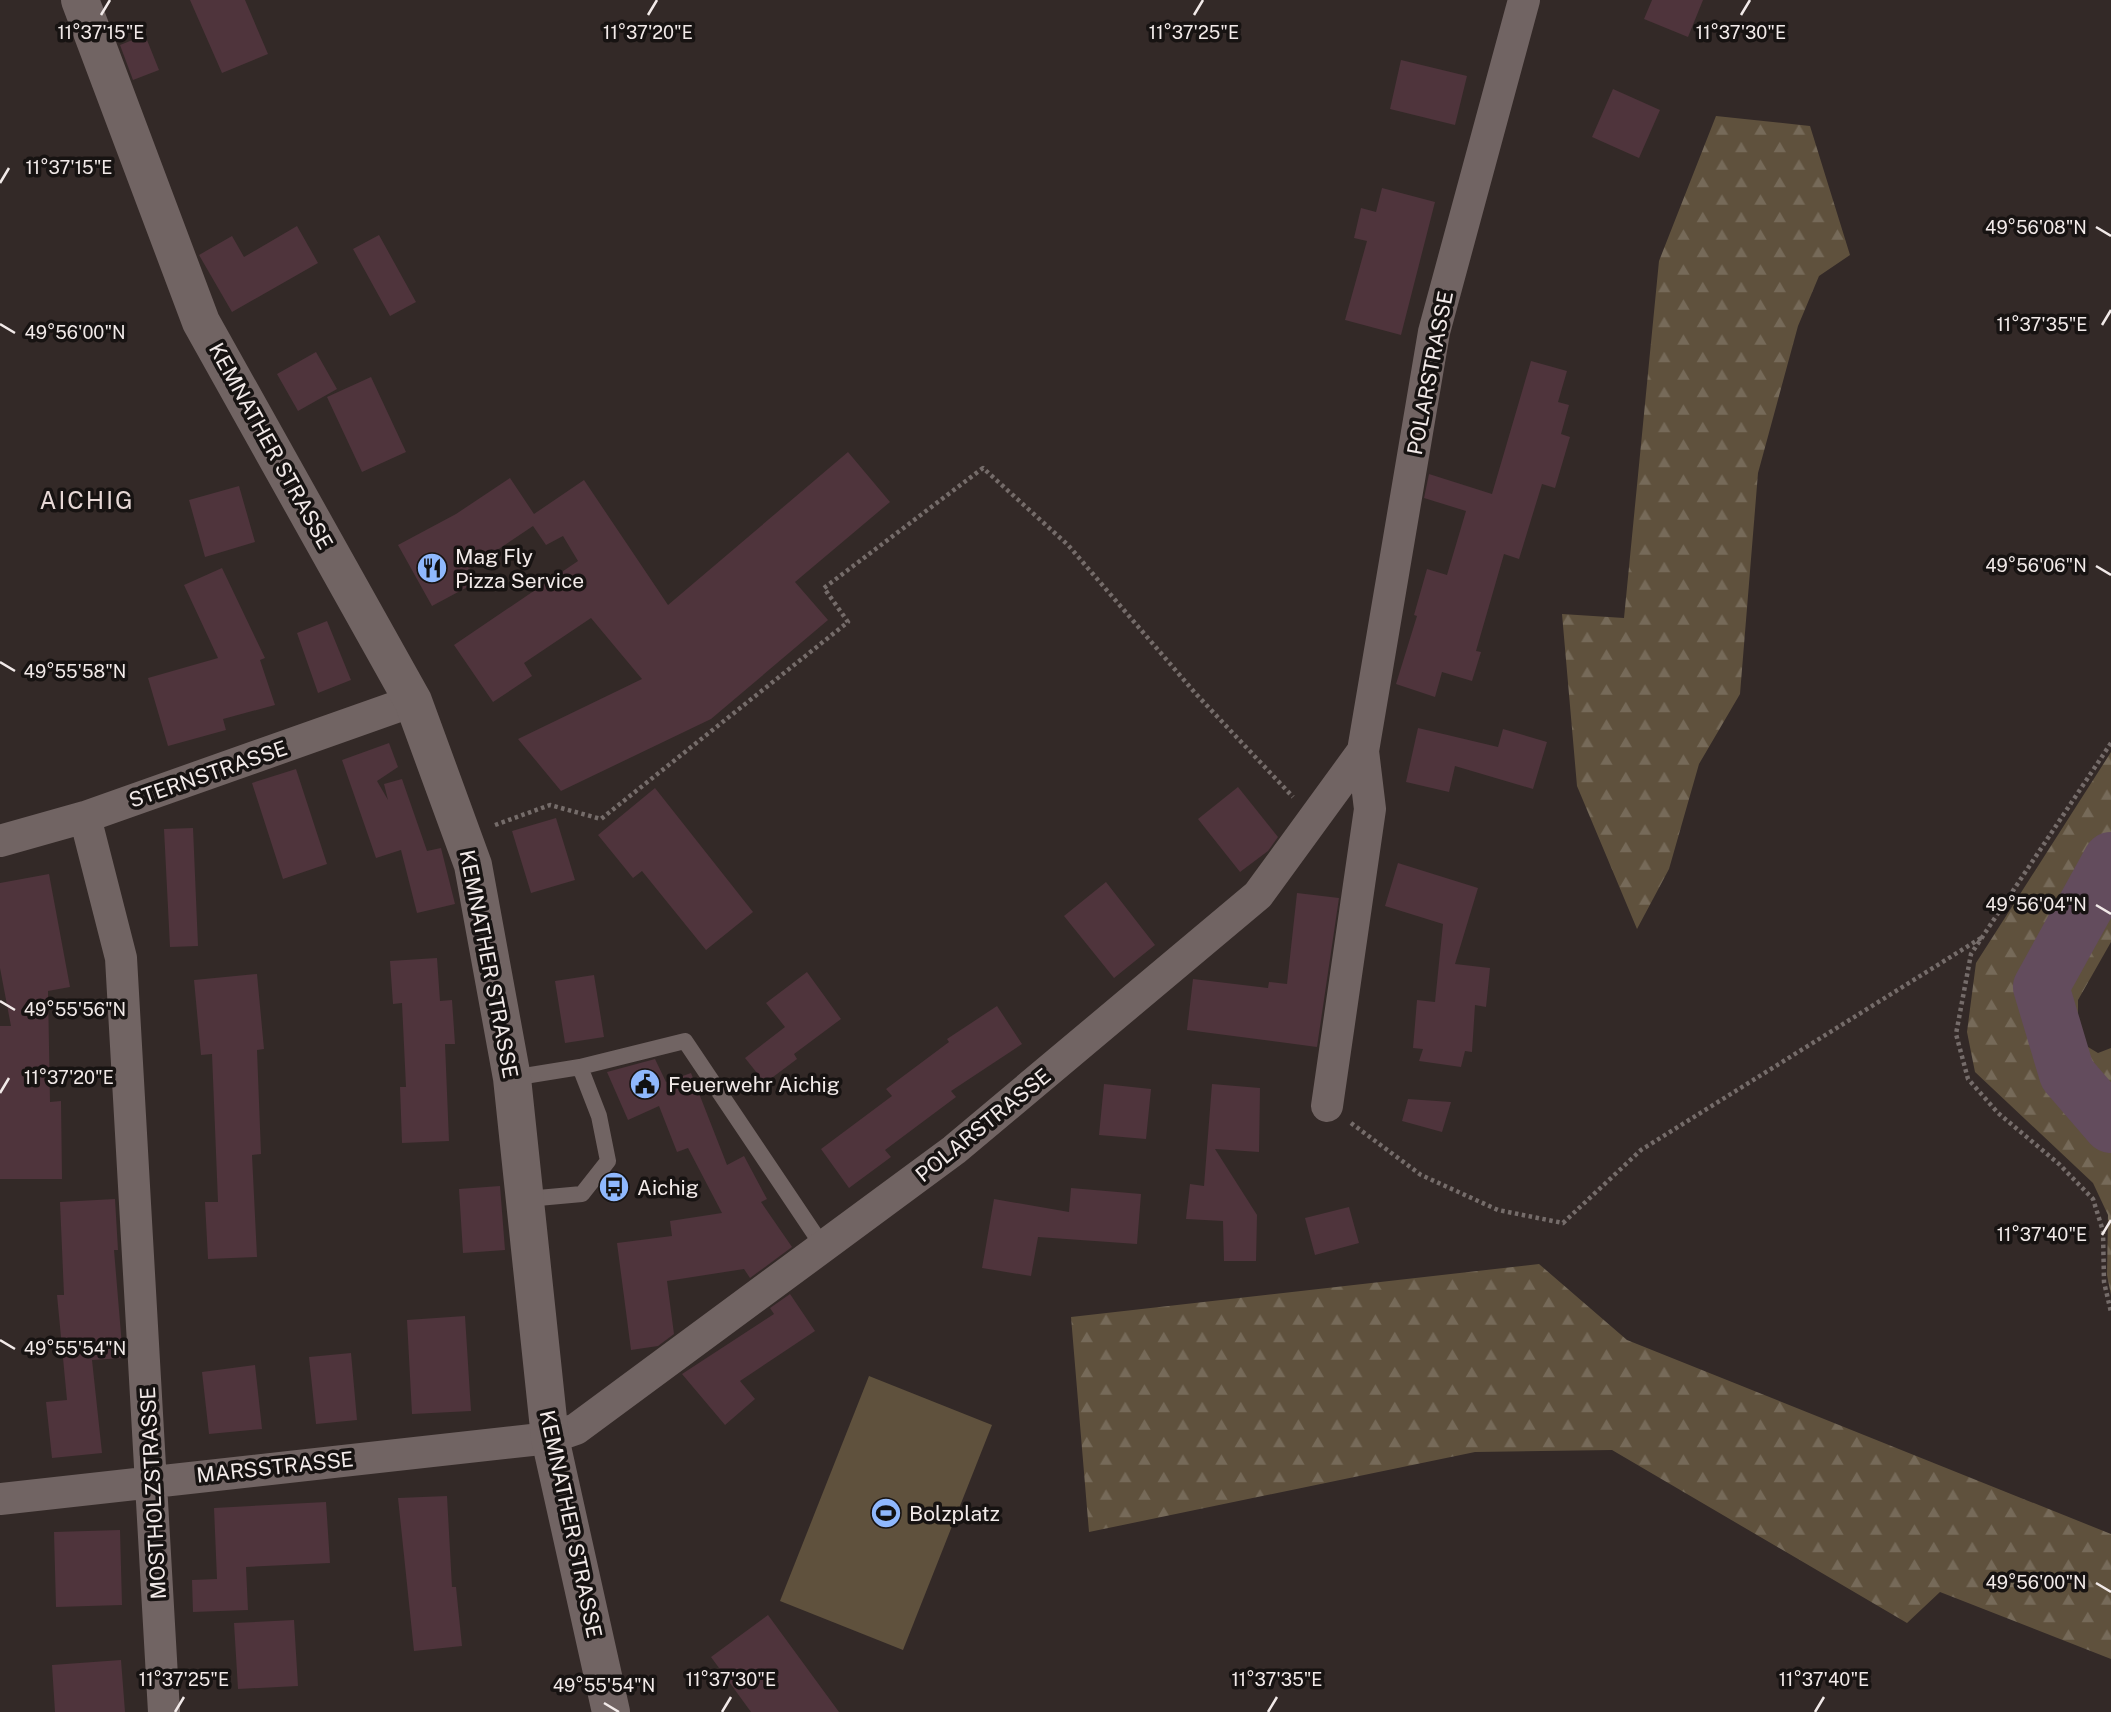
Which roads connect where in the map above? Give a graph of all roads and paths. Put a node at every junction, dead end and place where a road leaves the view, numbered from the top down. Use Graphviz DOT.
graph roads {
  1 [pos="80,0"];
  2 [pos="1524,0"];
  3 [pos="413,701"];
  4 [pos="2111,743"];
  5 [pos="1363,751"];
  6 [pos="85,817"];
  7 [pos="1313,818"];
  8 [pos="463,836"];
  9 [pos="0,841"];
  10 [pos="1981,938"];
  11 [pos="580,1067"];
  12 [pos="512,1078"];
  13 [pos="1327,1106"];
  14 [pos="527,1199"];
  15 [pos="824,1248"];
  16 [pos="2111,1312"];
  17 [pos="550,1438"];
  18 [pos="152,1480"];
  19 [pos="0,1499"];
  20 [pos="164,1712"];
  21 [pos="611,1712"];
  1 -- 3 [label="main road, KEMNATHER STRASSE"];
  2 -- 5 [label="street, POLARSTRASSE"];
  3 -- 6 [label="street, STERNSTRASSE"];
  3 -- 8 [label="main road, KEMNATHER STRASSE"];
  4 -- 10 [label="path"];
  5 -- 7 [label="street, POLARSTRASSE"];
  5 -- 13 [label="street, POLARSTRASSE"];
  6 -- 9 [label="street, STERNSTRASSE"];
  6 -- 18 [label="street, MOSTHOLZSTRASSE"];
  7 -- 8 [label="path"];
  7 -- 15 [label="street, POLARSTRASSE"];
  8 -- 12 [label="main road, KEMNATHER STRASSE"];
  10 -- 13 [label="path"];
  10 -- 16 [label="path"];
  11 -- 12 [label="lane"];
  11 -- 14 [label="lane"];
  11 -- 15 [label="lane"];
  12 -- 14 [label="main road, KEMNATHER STRASSE"];
  14 -- 17 [label="main road, KEMNATHER STRASSE"];
  15 -- 17 [label="street, POLARSTRASSE"];
  17 -- 18 [label="street, MARSSTRASSE"];
  17 -- 21 [label="main road, KEMNATHER STRASSE"];
  18 -- 19 [label="street, MARSSTRASSE"];
  18 -- 20 [label="street, MOSTHOLZSTRASSE"];
}
